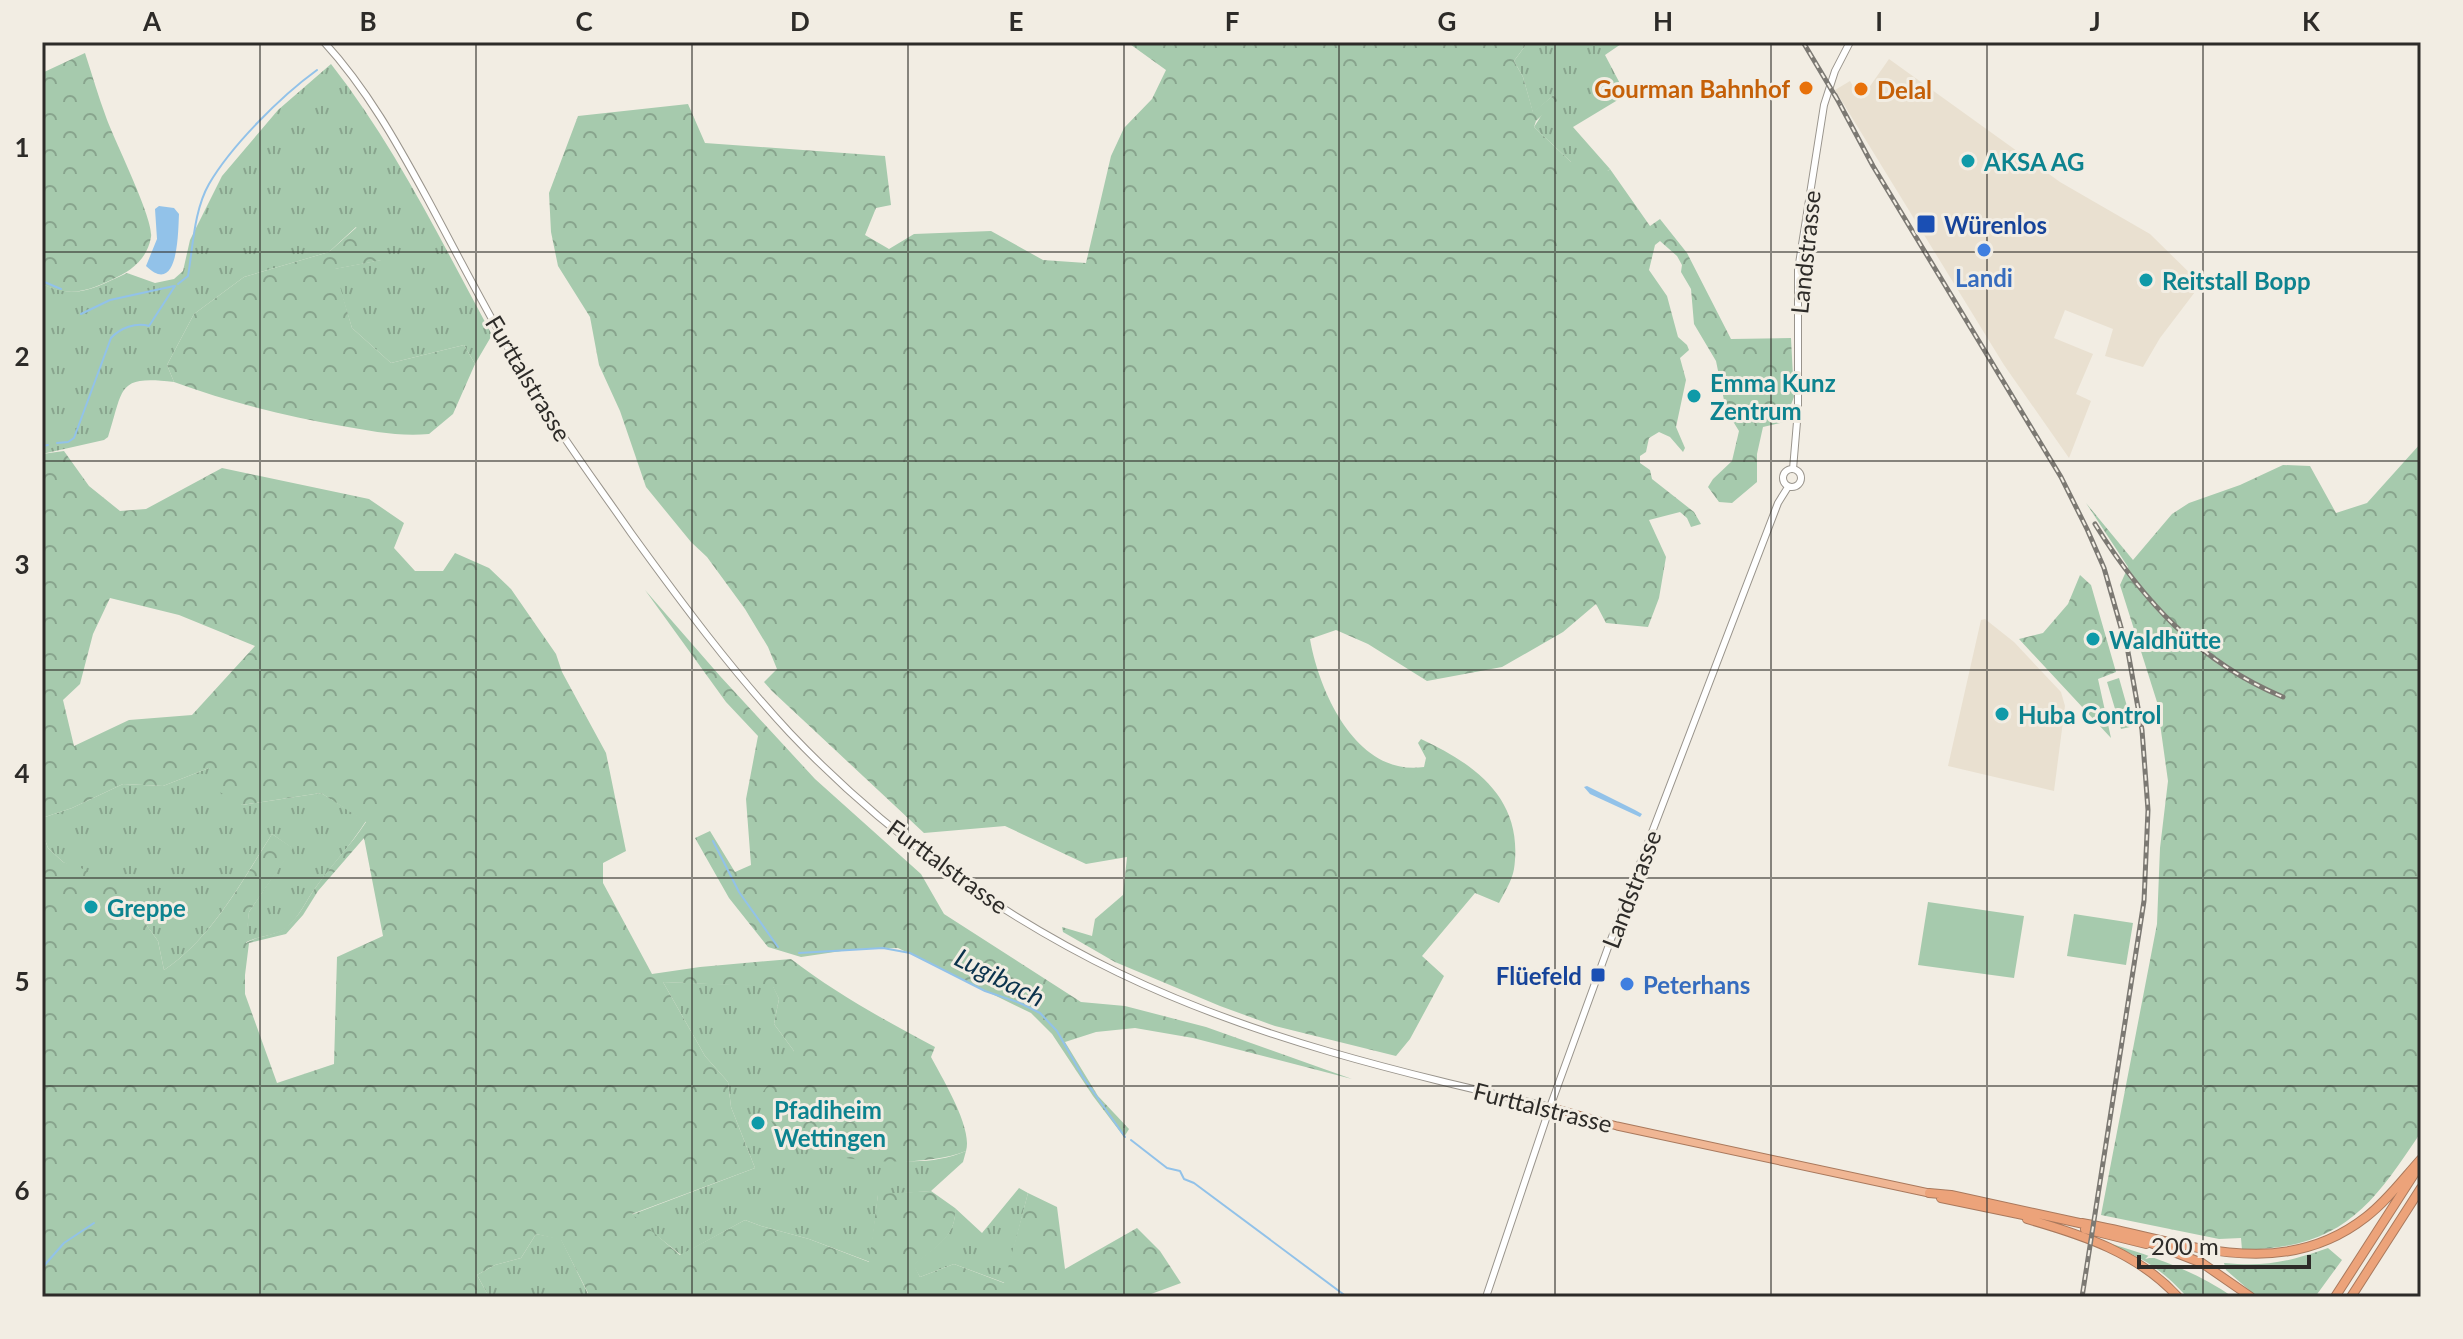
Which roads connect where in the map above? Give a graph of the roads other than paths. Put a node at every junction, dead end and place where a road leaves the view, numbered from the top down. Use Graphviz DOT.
graph roads {
  1 [pos="324,42"];
  2 [pos="1850,42"];
  3 [pos="1793,469"];
  4 [pos="1788,487"];
  5 [pos="1550,1107"];
  6 [pos="2421,1161"];
  7 [pos="2421,1188"];
  8 [pos="1929,1193"];
  9 [pos="2007,1213"];
  10 [pos="2082,1223"];
  11 [pos="1486,1297"];
  12 [pos="2178,1297"];
  13 [pos="2249,1297"];
  14 [pos="2335,1297"];
  15 [pos="2351,1297"];
  1 -- 5 [label="main road, Furttalstrasse"];
  2 -- 3 [label="main road, Landstrasse"];
  3 -- 4 [label="main road"];
  3 -- 4 [label="main road"];
  4 -- 5 [label="main road, Landstrasse"];
  5 -- 8 [label="highway, Furttalstrasse"];
  5 -- 11 [label="main road, Landstrasse"];
  6 -- 10 [label="highway"];
  6 -- 14 [label="highway"];
  7 -- 15 [label="highway"];
  8 -- 9 [label="highway"];
  8 -- 10 [label="highway"];
  9 -- 12 [label="highway"];
  9 -- 13 [label="highway"];
  10 -- 13 [label="highway"];
}
